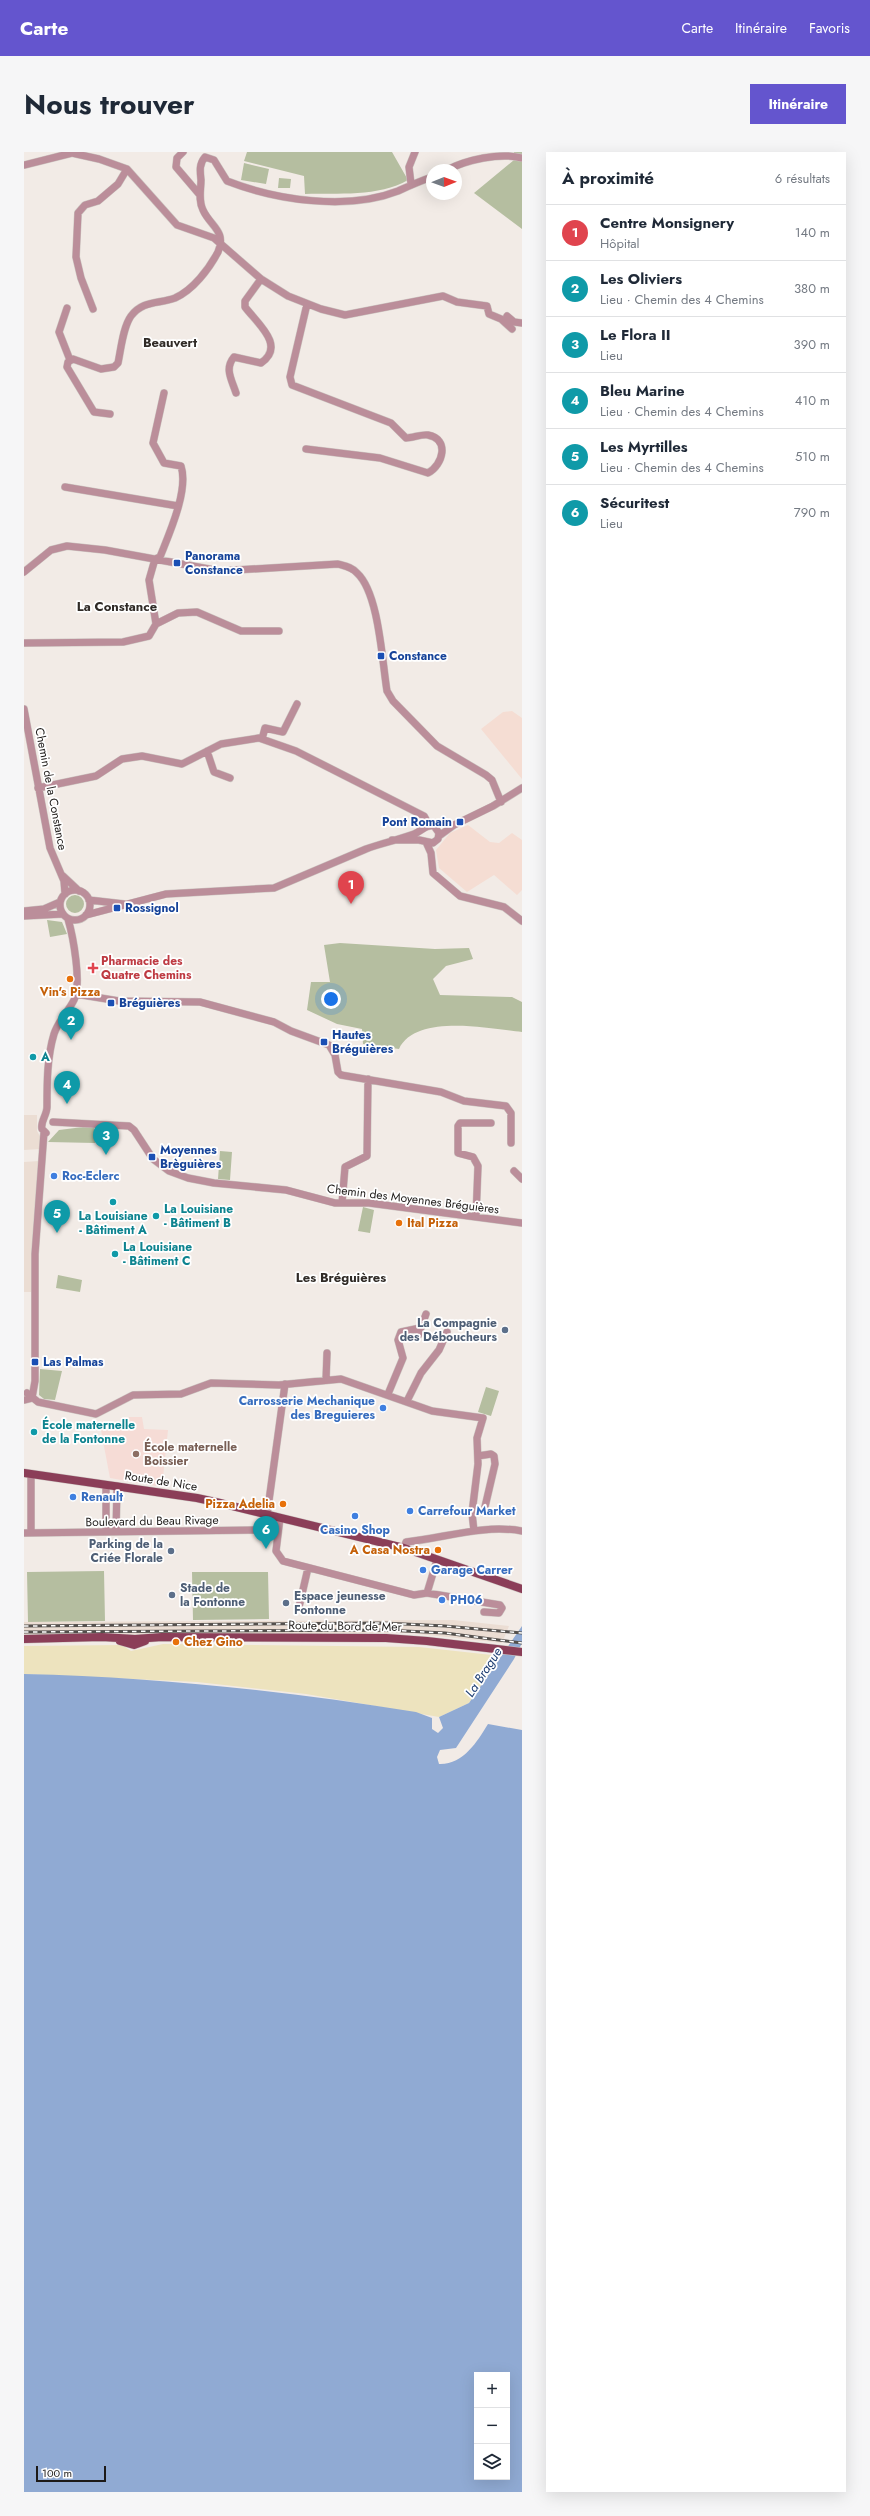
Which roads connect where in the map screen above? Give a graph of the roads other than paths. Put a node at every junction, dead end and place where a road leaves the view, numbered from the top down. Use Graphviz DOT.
graph roads {
  1 [pos="183,152"];
  2 [pos="415,152"];
  3 [pos="100,155"];
  4 [pos="522,158"];
  5 [pos="461,164"];
  6 [pos="24,165"];
  7 [pos="127,169"];
  8 [pos="426,179"];
  9 [pos="411,184"];
  10 [pos="199,194"];
  11 [pos="220,244"];
  12 [pos="261,279"];
  13 [pos="307,304"];
  14 [pos="67,308"];
  15 [pos="93,309"];
  16 [pos="507,316"];
  17 [pos="522,323"];
  18 [pos="512,329"];
  19 [pos="70,360"];
  20 [pos="164,393"];
  21 [pos="236,393"];
  22 [pos="110,414"];
  23 [pos="306,449"];
  24 [pos="65,487"];
  25 [pos="178,506"];
  26 [pos="156,559"];
  27 [pos="24,572"];
  28 [pos="156,624"];
  29 [pos="279,632"];
  30 [pos="24,643"];
  31 [pos="297,704"];
  32 [pos="24,709"];
  33 [pos="262,739"];
  34 [pos="208,751"];
  35 [pos="230,778"];
  36 [pos="38,788"];
  37 [pos="522,788"];
  38 [pos="501,802"];
  39 [pos="454,825"];
  40 [pos="429,827"];
  41 [pos="439,836"];
  42 [pos="392,840"];
  43 [pos="428,842"];
  44 [pos="59,871"];
  45 [pos="79,891"];
  46 [pos="65,894"];
  47 [pos="89,900"];
  48 [pos="60,902"];
  49 [pos="128,904"];
  50 [pos="24,911"];
  51 [pos="24,916"];
  52 [pos="65,917"];
  53 [pos="83,917"];
  54 [pos="522,921"];
  55 [pos="74,952"];
  56 [pos="76,994"];
  57 [pos="368,1079"];
  58 [pos="491,1123"];
  59 [pos="48,1126"];
  60 [pos="511,1143"];
  61 [pos="514,1171"];
  62 [pos="522,1179"];
  63 [pos="342,1203"];
  64 [pos="476,1217"];
  65 [pos="522,1223"];
  66 [pos="426,1314"];
  67 [pos="420,1328"];
  68 [pos="447,1332"];
  69 [pos="418,1336"];
  70 [pos="327,1352"];
  71 [pos="326,1380"];
  72 [pos="285,1384"];
  73 [pos="388,1394"];
  74 [pos="27,1396"];
  75 [pos="407,1401"];
  76 [pos="478,1456"];
  77 [pos="28,1474"];
  78 [pos="106,1485"];
  79 [pos="117,1486"];
  80 [pos="472,1513"];
  81 [pos="267,1515"];
  82 [pos="278,1518"];
  83 [pos="106,1530"];
  84 [pos="116,1530"];
  85 [pos="522,1530"];
  86 [pos="474,1531"];
  87 [pos="28,1533"];
  88 [pos="404,1548"];
  89 [pos="437,1560"];
  90 [pos="308,1568"];
  91 [pos="522,1589"];
  92 [pos="427,1593"];
  93 [pos="299,1607"];
  94 [pos="484,1612"];
  95 [pos="24,1639"];
  96 [pos="522,1652"];
  1 -- 10 [label="street"];
  2 -- 9 [label="street"];
  3 -- 6 [label="street"];
  3 -- 7 [label="street"];
  4 -- 5 [label="street"];
  7 -- 11 [label="street"];
  7 -- 15 [label="street"];
  8 -- 9 [label="street"];
  9 -- 10 [label="street"];
  10 -- 11 [label="street"];
  11 -- 12 [label="street"];
  11 -- 19 [label="street"];
  12 -- 13 [label="street"];
  12 -- 21 [label="street"];
  13 -- 18 [label="street"];
  13 -- 23 [label="street"];
  14 -- 19 [label="street"];
  16 -- 17 [label="street"];
  19 -- 22 [label="street"];
  20 -- 25 [label="street"];
  24 -- 25 [label="street"];
  25 -- 26 [label="street"];
  26 -- 27 [label="street"];
  26 -- 28 [label="street"];
  26 -- 38 [label="street"];
  28 -- 29 [label="street"];
  28 -- 30 [label="street"];
  31 -- 33 [label="street"];
  32 -- 36 [label="street, Chemin de la Constance"];
  33 -- 34 [label="street"];
  33 -- 40 [label="street"];
  34 -- 35 [label="street"];
  34 -- 36 [label="street"];
  36 -- 44 [label="street, Chemin de la Constance"];
  37 -- 38 [label="street"];
  38 -- 39 [label="street"];
  39 -- 40 [label="street"];
  39 -- 41 [label="street"];
  40 -- 41 [label="street"];
  40 -- 42 [label="street"];
  40 -- 43 [label="street"];
  41 -- 43 [label="street"];
  42 -- 43 [label="street"];
  42 -- 49 [label="street"];
  43 -- 54 [label="street"];
  44 -- 45 [label="street, Chemin de la Constance"];
  44 -- 46 [label="street, Chemin de la Constance"];
  45 -- 46 [label="street"];
  45 -- 47 [label="street"];
  46 -- 48 [label="street"];
  47 -- 49 [label="street"];
  47 -- 53 [label="street"];
  48 -- 50 [label="street"];
  48 -- 52 [label="street"];
  49 -- 53 [label="street"];
  51 -- 52 [label="street"];
  52 -- 53 [label="street"];
  52 -- 55 [label="street"];
  53 -- 55 [label="street"];
  55 -- 56 [label="street"];
  56 -- 57 [label="street"];
  56 -- 59 [label="street"];
  57 -- 60 [label="street"];
  57 -- 63 [label="street"];
  58 -- 64 [label="street"];
  59 -- 63 [label="street, Chemin des Moyennes Bréguières"];
  59 -- 74 [label="street"];
  61 -- 62 [label="street"];
  63 -- 64 [label="street, Chemin des Moyennes Bréguières"];
  64 -- 65 [label="street, Chemin des Moyennes Bréguières"];
  66 -- 67 [label="street"];
  67 -- 69 [label="street"];
  67 -- 73 [label="street"];
  68 -- 75 [label="street"];
  70 -- 71 [label="street"];
  71 -- 72 [label="street"];
  71 -- 73 [label="street"];
  72 -- 74 [label="street"];
  72 -- 81 [label="street"];
  73 -- 75 [label="street"];
  75 -- 76 [label="street"];
  76 -- 80 [label="street"];
  76 -- 80 [label="street"];
  77 -- 78 [label="main road, Route de Nice"];
  77 -- 87 [label="street"];
  78 -- 79 [label="main road, Route de Nice"];
  78 -- 83 [label="street"];
  79 -- 81 [label="main road, Route de Nice"];
  79 -- 84 [label="street"];
  80 -- 86 [label="street"];
  81 -- 82 [label="main road, Route de Nice"];
  82 -- 84 [label="street, Boulevard du Beau Rivage"];
  82 -- 88 [label="main road, Route de Nice"];
  82 -- 90 [label="street"];
  83 -- 84 [label="street, Boulevard du Beau Rivage"];
  83 -- 87 [label="street, Boulevard du Beau Rivage"];
  85 -- 86 [label="street"];
  86 -- 88 [label="street"];
  88 -- 89 [label="main road, Route de Nice"];
  89 -- 91 [label="main road, Route de Nice"];
  89 -- 92 [label="street"];
  90 -- 92 [label="street"];
  90 -- 93 [label="street"];
  92 -- 94 [label="street"];
  95 -- 96 [label="main road, Route du Bord de Mer"];
}
